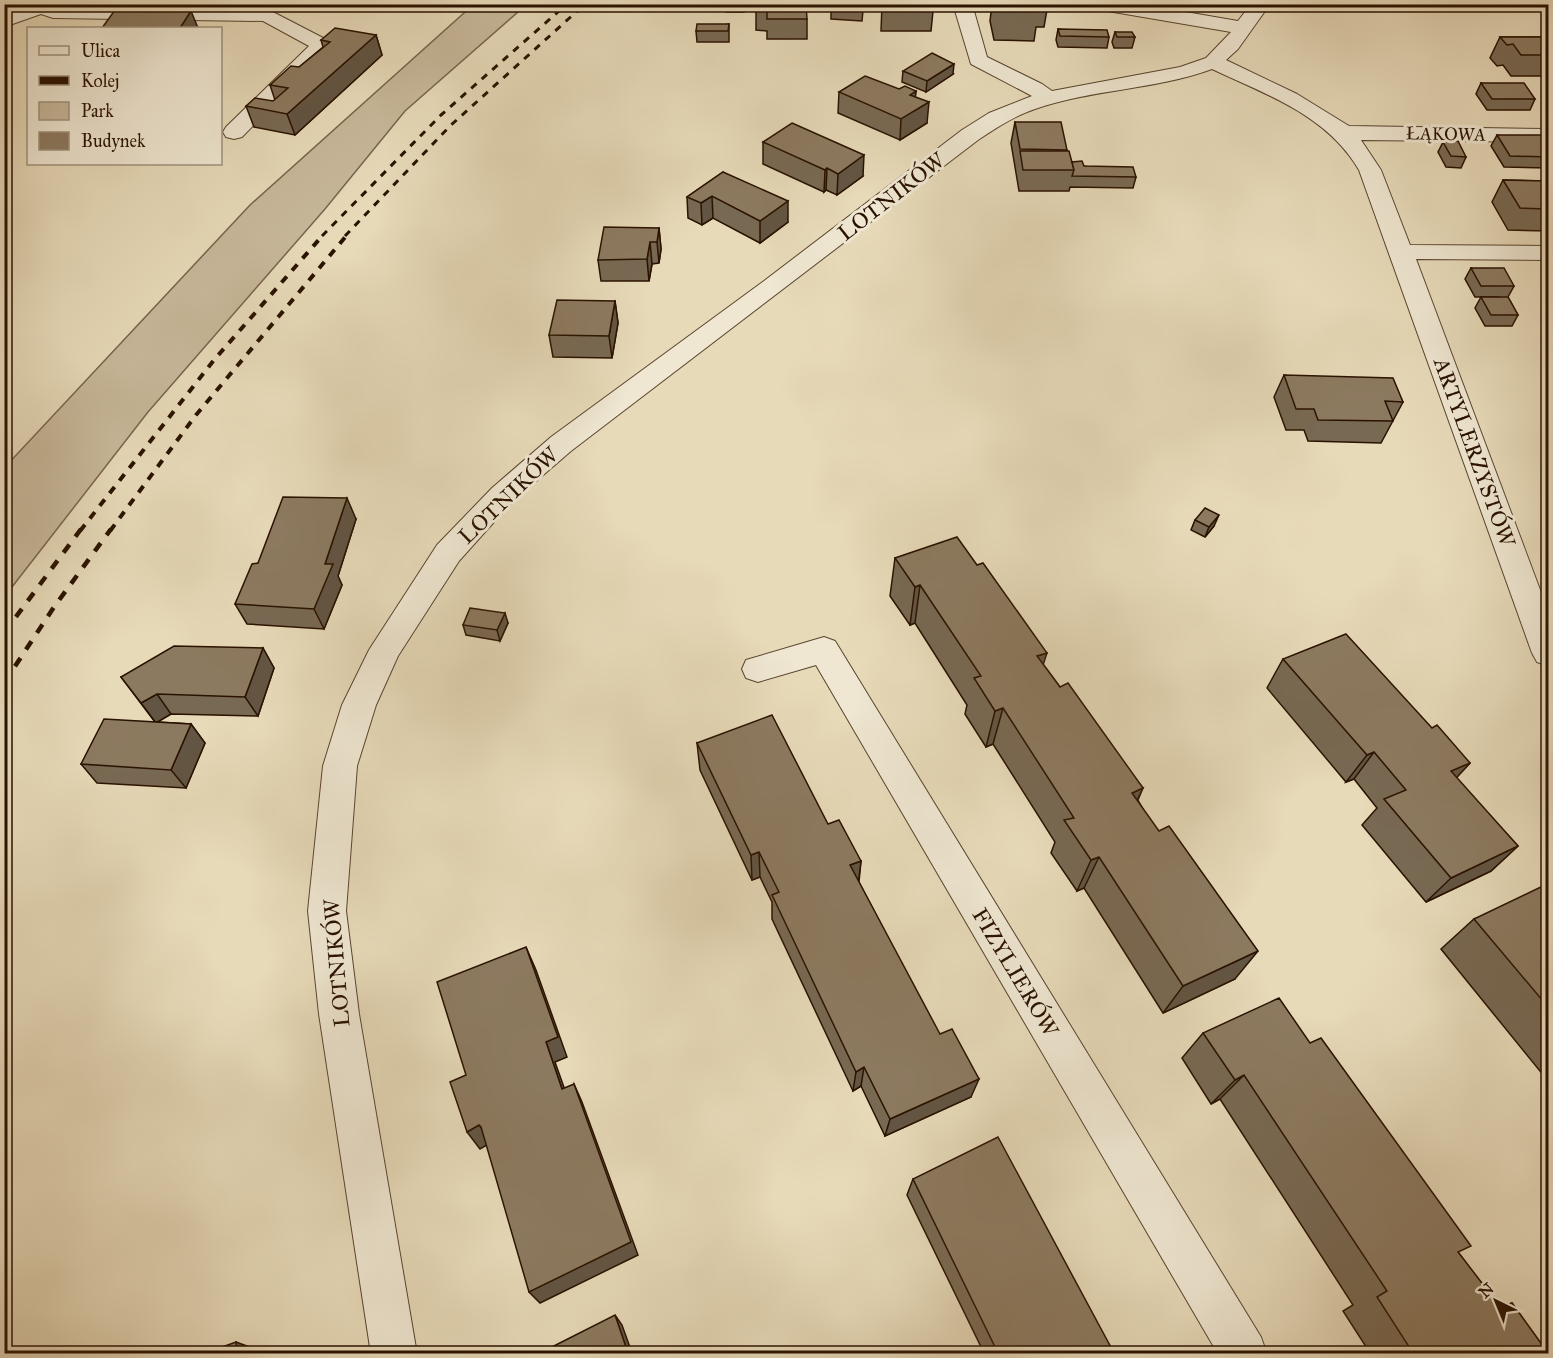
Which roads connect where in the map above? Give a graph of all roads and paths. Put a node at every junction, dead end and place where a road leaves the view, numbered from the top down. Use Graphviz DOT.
graph roads {
  1 [pos="962,4"];
  2 [pos="1102,4"];
  3 [pos="1261,4"];
  4 [pos="47,6"];
  5 [pos="4,21"];
  6 [pos="1243,28"];
  7 [pos="1213,62"];
  8 [pos="1048,98"];
  9 [pos="234,132"];
  10 [pos="1344,133"];
  11 [pos="1548,135"];
  12 [pos="1401,252"];
  13 [pos="1548,253"];
  14 [pos="1548,653"];
  15 [pos="758,669"];
  16 [pos="394,1353"];
  17 [pos="1244,1353"];
  1 -- 8 [label="street"];
  2 -- 6 [label="street"];
  3 -- 6 [label="street, LOTNIKÓW"];
  4 -- 5 [label="street"];
  4 -- 9 [label="street"];
  6 -- 7 [label="street, LOTNIKÓW"];
  7 -- 8 [label="street, LOTNIKÓW"];
  7 -- 10 [label="street, ARTYLERZYSTÓW"];
  8 -- 16 [label="street, LOTNIKÓW"];
  10 -- 11 [label="street, ŁĄKOWA"];
  10 -- 12 [label="street, ARTYLERZYSTÓW"];
  12 -- 13 [label="street"];
  12 -- 14 [label="street, ARTYLERZYSTÓW"];
  15 -- 17 [label="street, FIZYLIERÓW"];
}
